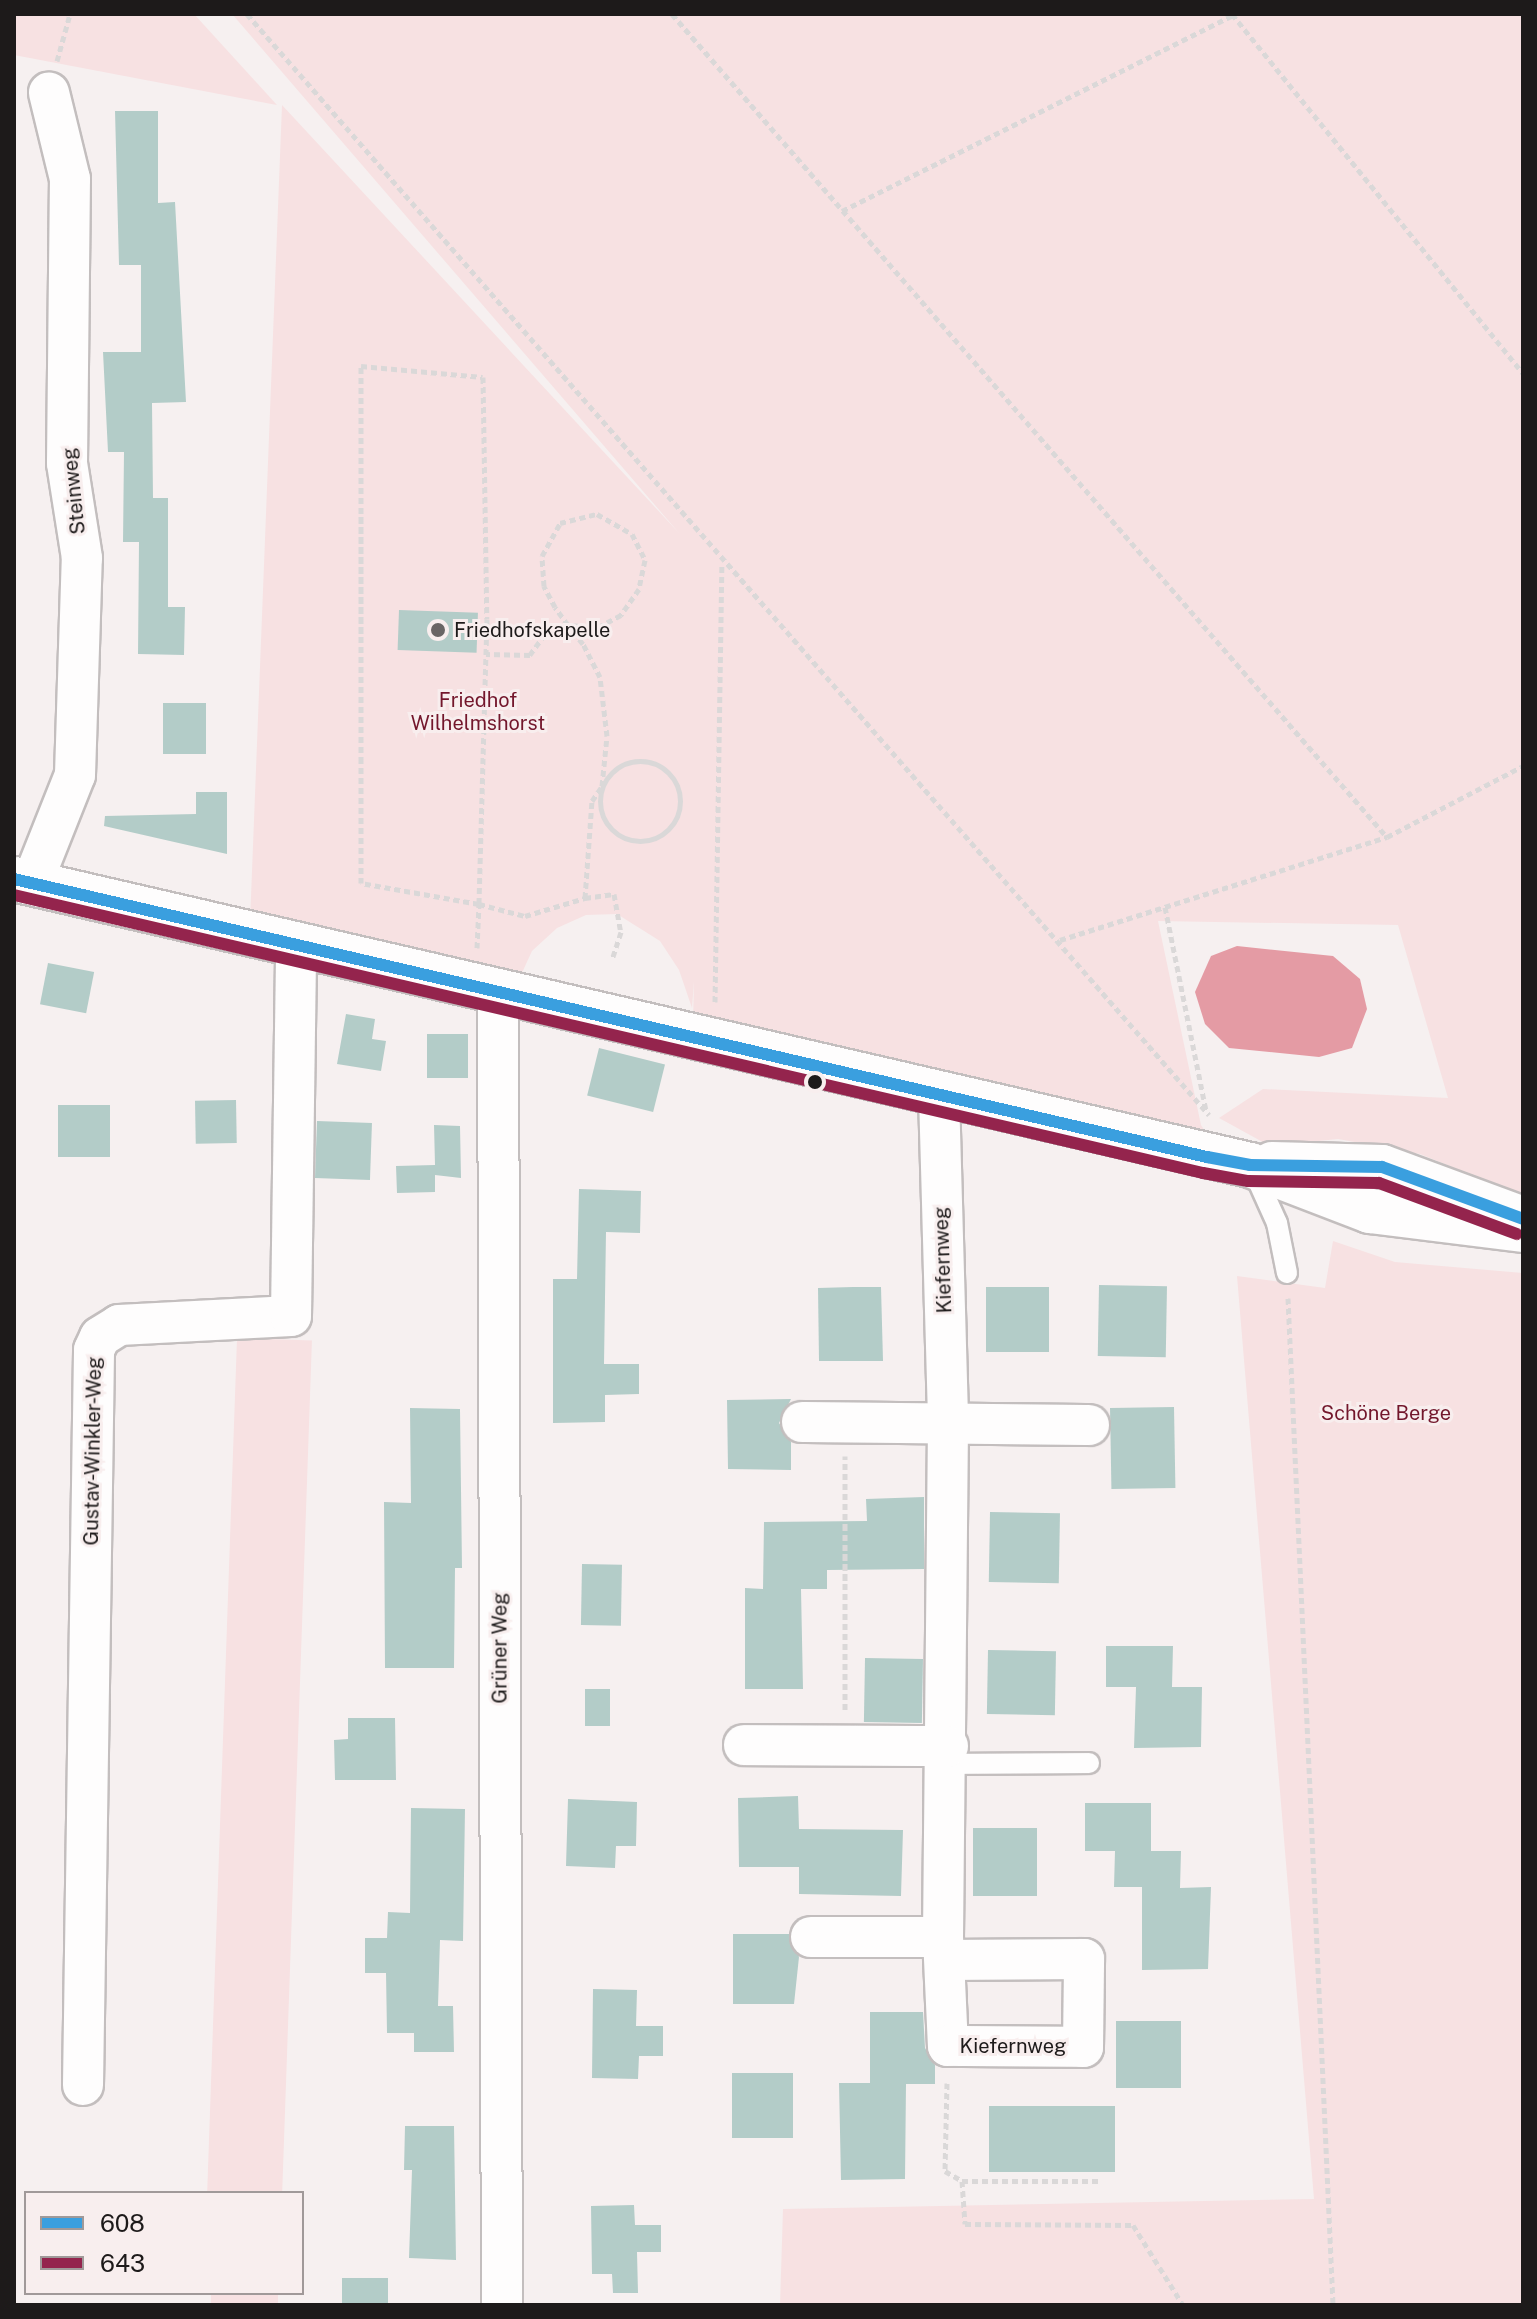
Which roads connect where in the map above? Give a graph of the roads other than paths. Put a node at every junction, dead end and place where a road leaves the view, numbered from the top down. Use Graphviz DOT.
graph roads {
  1 [pos="49,93"];
  2 [pos="23,881"];
  3 [pos="296,945"];
  4 [pos="487,988"];
  5 [pos="939,1095"];
  6 [pos="1250,1165"];
  7 [pos="1523,1219"];
  8 [pos="1523,1230"];
  9 [pos="1287,1273"];
  10 [pos="802,1422"];
  11 [pos="948,1425"];
  12 [pos="1089,1425"];
  13 [pos="744,1745"];
  14 [pos="948,1755"];
  15 [pos="1089,1763"];
  16 [pos="811,1937"];
  17 [pos="945,1949"];
  18 [pos="83,2085"];
  19 [pos="502,2305"];
  1 -- 2 [label="street, Steinweg"];
  2 -- 3 [label="street"];
  3 -- 4 [label="street"];
  3 -- 18 [label="street, Gustav-Winkler-Weg"];
  4 -- 5 [label="street"];
  4 -- 19 [label="street, Grüner Weg"];
  5 -- 6 [label="street"];
  5 -- 11 [label="street, Kiefernweg"];
  6 -- 7 [label="street"];
  6 -- 8 [label="street"];
  6 -- 9 [label="lane"];
  10 -- 11 [label="street"];
  11 -- 12 [label="street"];
  11 -- 14 [label="street, Kiefernweg"];
  13 -- 14 [label="street"];
  14 -- 15 [label="lane"];
  14 -- 17 [label="street, Kiefernweg"];
  16 -- 17 [label="street, Kiefernweg"];
  17 -- 17 [label="street, Kiefernweg"];
}
